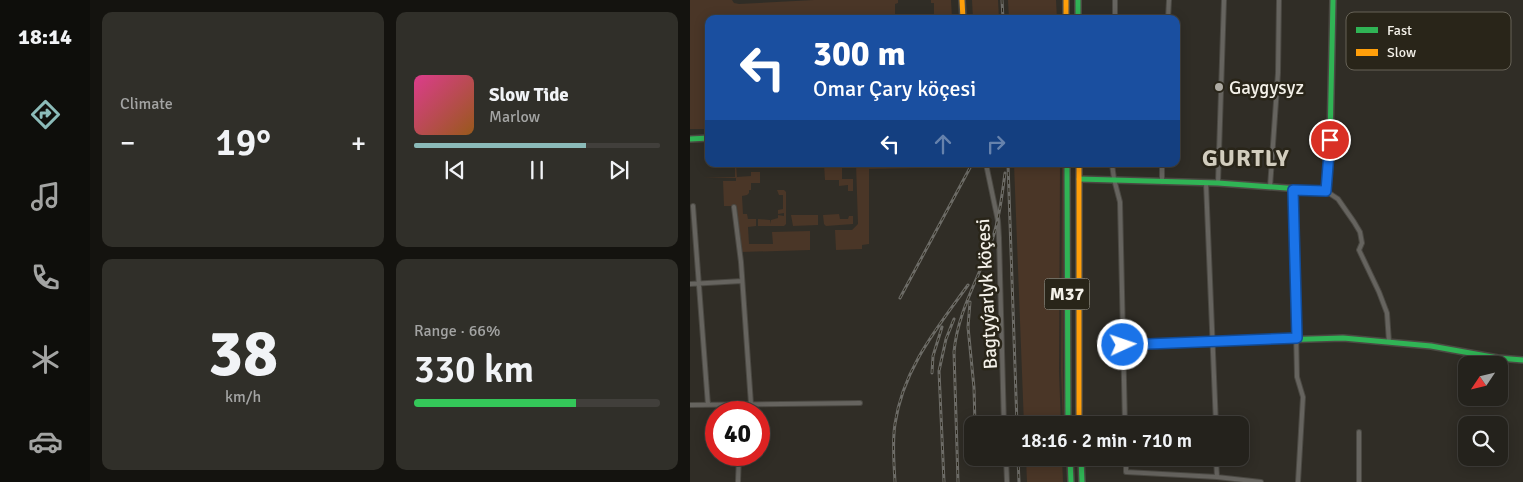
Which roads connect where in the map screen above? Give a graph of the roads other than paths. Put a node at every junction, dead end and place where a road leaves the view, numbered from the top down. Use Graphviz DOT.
graph roads {
  1 [pos="962,0"];
  2 [pos="1066,0"];
  3 [pos="1078,0"];
  4 [pos="1115,0"];
  5 [pos="1169,0"];
  6 [pos="1224,0"];
  7 [pos="1279,0"];
  8 [pos="1333,0"];
  9 [pos="963,15"];
  10 [pos="1066,15"];
  11 [pos="1078,15"];
  12 [pos="1115,15"];
  13 [pos="1168,15"];
  14 [pos="705,138"];
  15 [pos="690,139"];
  16 [pos="987,167"];
  17 [pos="1067,167"];
  18 [pos="1079,167"];
  19 [pos="1112,167"];
  20 [pos="1162,167"];
  21 [pos="1079,179"];
  22 [pos="1114,179"];
  23 [pos="1162,182"];
  24 [pos="1206,183"];
  25 [pos="1218,183"];
  26 [pos="1270,187"];
  27 [pos="1293,190"];
  28 [pos="1326,191"];
  29 [pos="693,206"];
  30 [pos="734,207"];
  31 [pos="742,282"];
  32 [pos="690,284"];
  33 [pos="699,284"];
  34 [pos="1297,338"];
  35 [pos="1213,341"];
  36 [pos="1389,342"];
  37 [pos="1123,345"];
  38 [pos="1523,360"];
  39 [pos="708,401"];
  40 [pos="751,401"];
  41 [pos="860,403"];
  42 [pos="770,404"];
  43 [pos="690,405"];
  44 [pos="705,405"];
  45 [pos="1004,416"];
  46 [pos="1068,416"];
  47 [pos="1079,416"];
  48 [pos="1125,416"];
  49 [pos="1216,416"];
  50 [pos="1359,432"];
  51 [pos="739,466"];
  52 [pos="1006,466"];
  53 [pos="1070,466"];
  54 [pos="1081,466"];
  55 [pos="1126,466"];
  56 [pos="1216,466"];
  57 [pos="1217,477"];
  58 [pos="738,482"];
  59 [pos="1007,482"];
  60 [pos="1071,482"];
  61 [pos="1082,482"];
  62 [pos="1261,482"];
  63 [pos="1298,482"];
  64 [pos="1359,482"];
  1 -- 9 [label="main road"];
  2 -- 10 [label="main road"];
  3 -- 11 [label="main road"];
  4 -- 12 [label="street"];
  5 -- 13 [label="street"];
  6 -- 25 [label="street"];
  7 -- 26 [label="street"];
  8 -- 28 [label="main road"];
  14 -- 15 [label="main road"];
  16 -- 45 [label="street, Bagtyýarlyk köçesi"];
  17 -- 46 [label="main road, M37"];
  18 -- 21 [label="main road, M37"];
  19 -- 22 [label="street"];
  20 -- 23 [label="street"];
  21 -- 22 [label="main road"];
  21 -- 47 [label="main road, M37"];
  22 -- 23 [label="main road"];
  22 -- 37 [label="street"];
  23 -- 24 [label="main road"];
  24 -- 25 [label="main road"];
  24 -- 35 [label="street"];
  25 -- 26 [label="main road"];
  26 -- 27 [label="main road"];
  27 -- 28 [label="main road"];
  27 -- 34 [label="street"];
  28 -- 36 [label="street"];
  29 -- 33 [label="street"];
  30 -- 31 [label="street"];
  31 -- 33 [label="street"];
  31 -- 40 [label="street"];
  32 -- 33 [label="street"];
  33 -- 39 [label="street"];
  34 -- 35 [label="main road"];
  34 -- 36 [label="main road"];
  34 -- 63 [label="street"];
  35 -- 37 [label="main road"];
  35 -- 49 [label="street"];
  36 -- 38 [label="main road"];
  37 -- 48 [label="street"];
  41 -- 42 [label="street"];
  43 -- 44 [label="street"];
  50 -- 64 [label="street"];
  51 -- 58 [label="street"];
  52 -- 59 [label="street"];
  53 -- 60 [label="main road"];
  54 -- 61 [label="main road"];
  55 -- 57 [label="street"];
  56 -- 57 [label="street"];
  57 -- 62 [label="street"];
}
